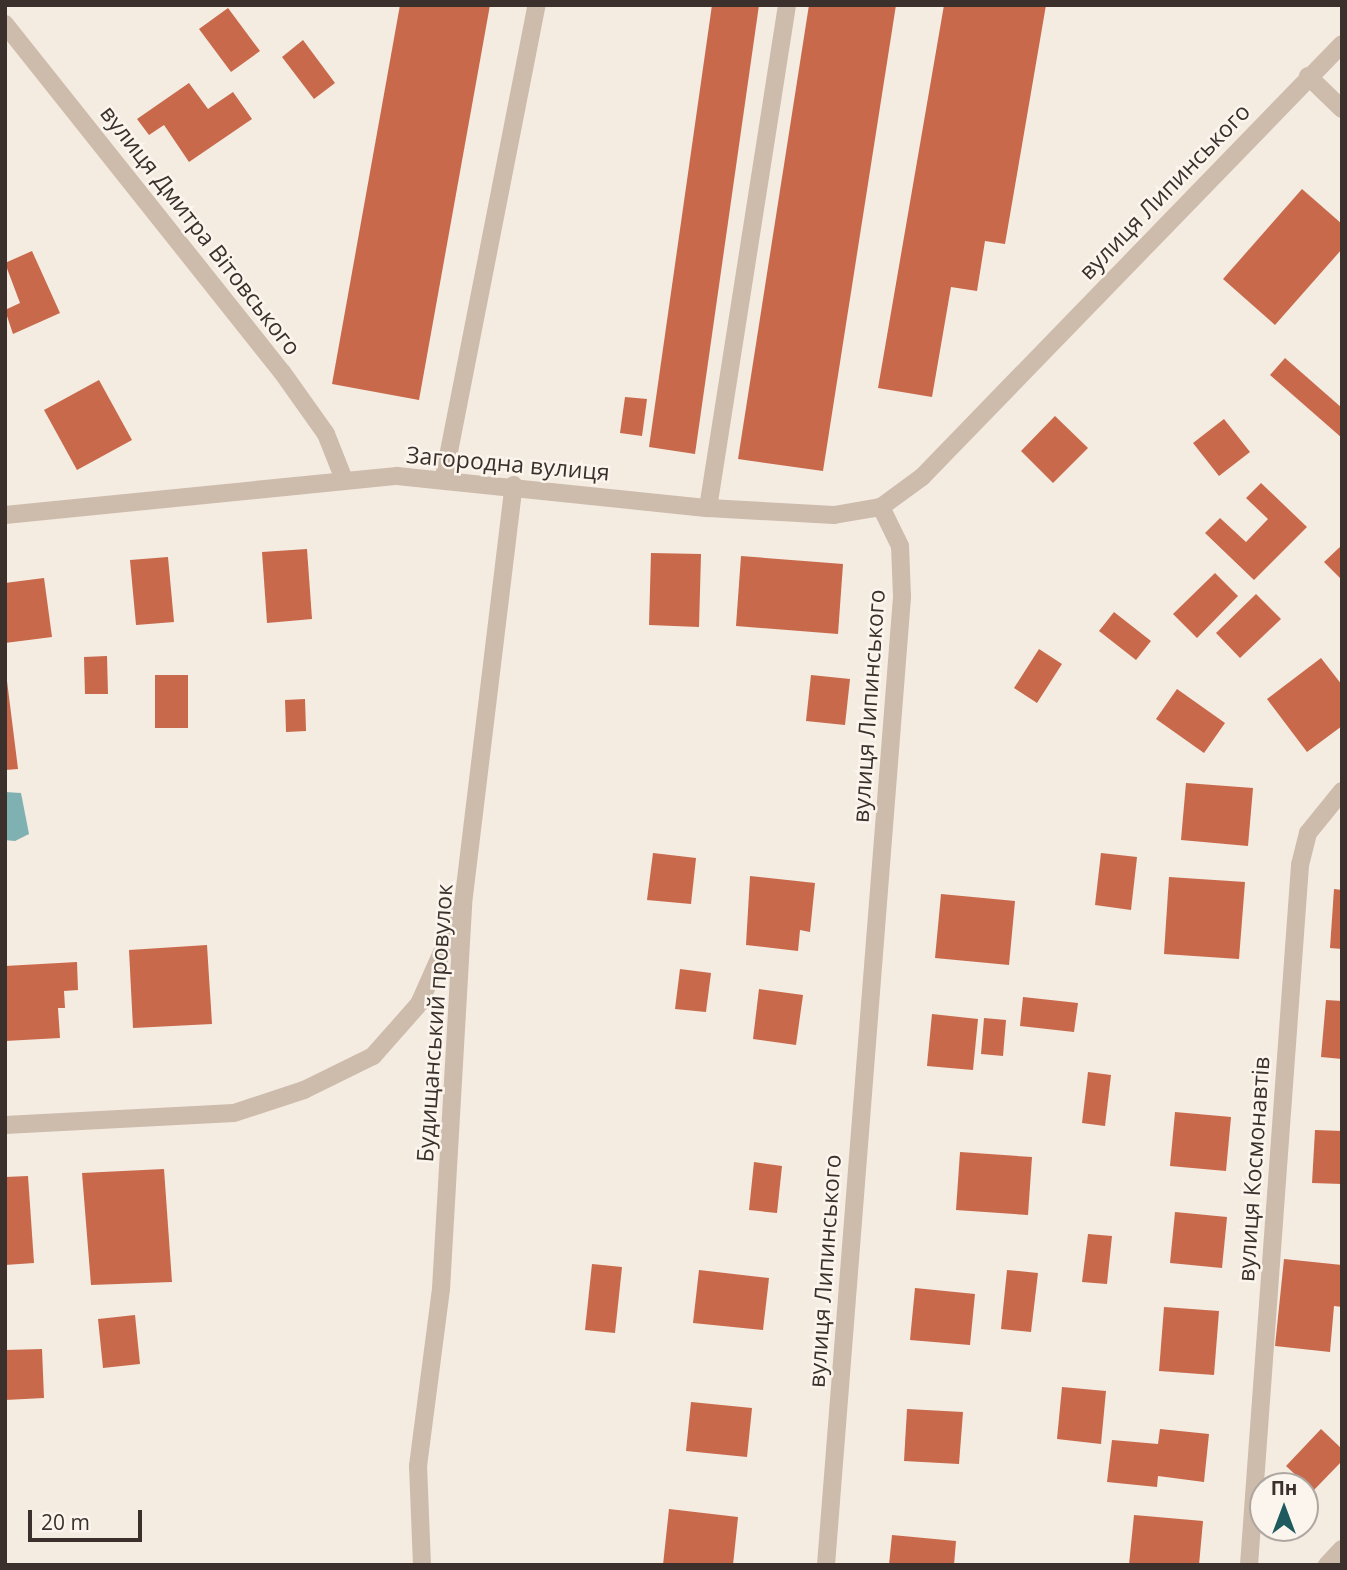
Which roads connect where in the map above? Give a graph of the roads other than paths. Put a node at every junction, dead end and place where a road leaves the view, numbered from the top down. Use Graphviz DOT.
graph roads {
  1 [pos="537,5"];
  2 [pos="787,5"];
  3 [pos="5,23"];
  4 [pos="1342,44"];
  5 [pos="1308,76"];
  6 [pos="1342,109"];
  7 [pos="343,477"];
  8 [pos="444,477"];
  9 [pos="514,485"];
  10 [pos="881,507"];
  11 [pos="708,508"];
  12 [pos="5,515"];
  13 [pos="1342,791"];
  14 [pos="463,904"];
  15 [pos="5,1125"];
  16 [pos="1342,1549"];
  17 [pos="422,1565"];
  18 [pos="826,1565"];
  19 [pos="1249,1565"];
  20 [pos="1327,1565"];
  1 -- 8 [label="street"];
  2 -- 11 [label="street"];
  3 -- 7 [label="street, вулиця Дмитра Вітовського"];
  4 -- 5 [label="street, вулиця Липинського"];
  5 -- 6 [label="street"];
  5 -- 10 [label="street, вулиця Липинського"];
  7 -- 8 [label="street, Загородна вулиця"];
  7 -- 12 [label="street, Загородна вулиця"];
  8 -- 9 [label="street, Загородна вулиця"];
  9 -- 11 [label="street, Загородна вулиця"];
  9 -- 14 [label="street, Будищанський провулок"];
  10 -- 11 [label="street, Загородна вулиця"];
  10 -- 18 [label="street, вулиця Липинського"];
  13 -- 19 [label="street, вулиця Космонавтів"];
  14 -- 15 [label="street"];
  14 -- 17 [label="street, Будищанський провулок"];
  16 -- 20 [label="street"];
}
